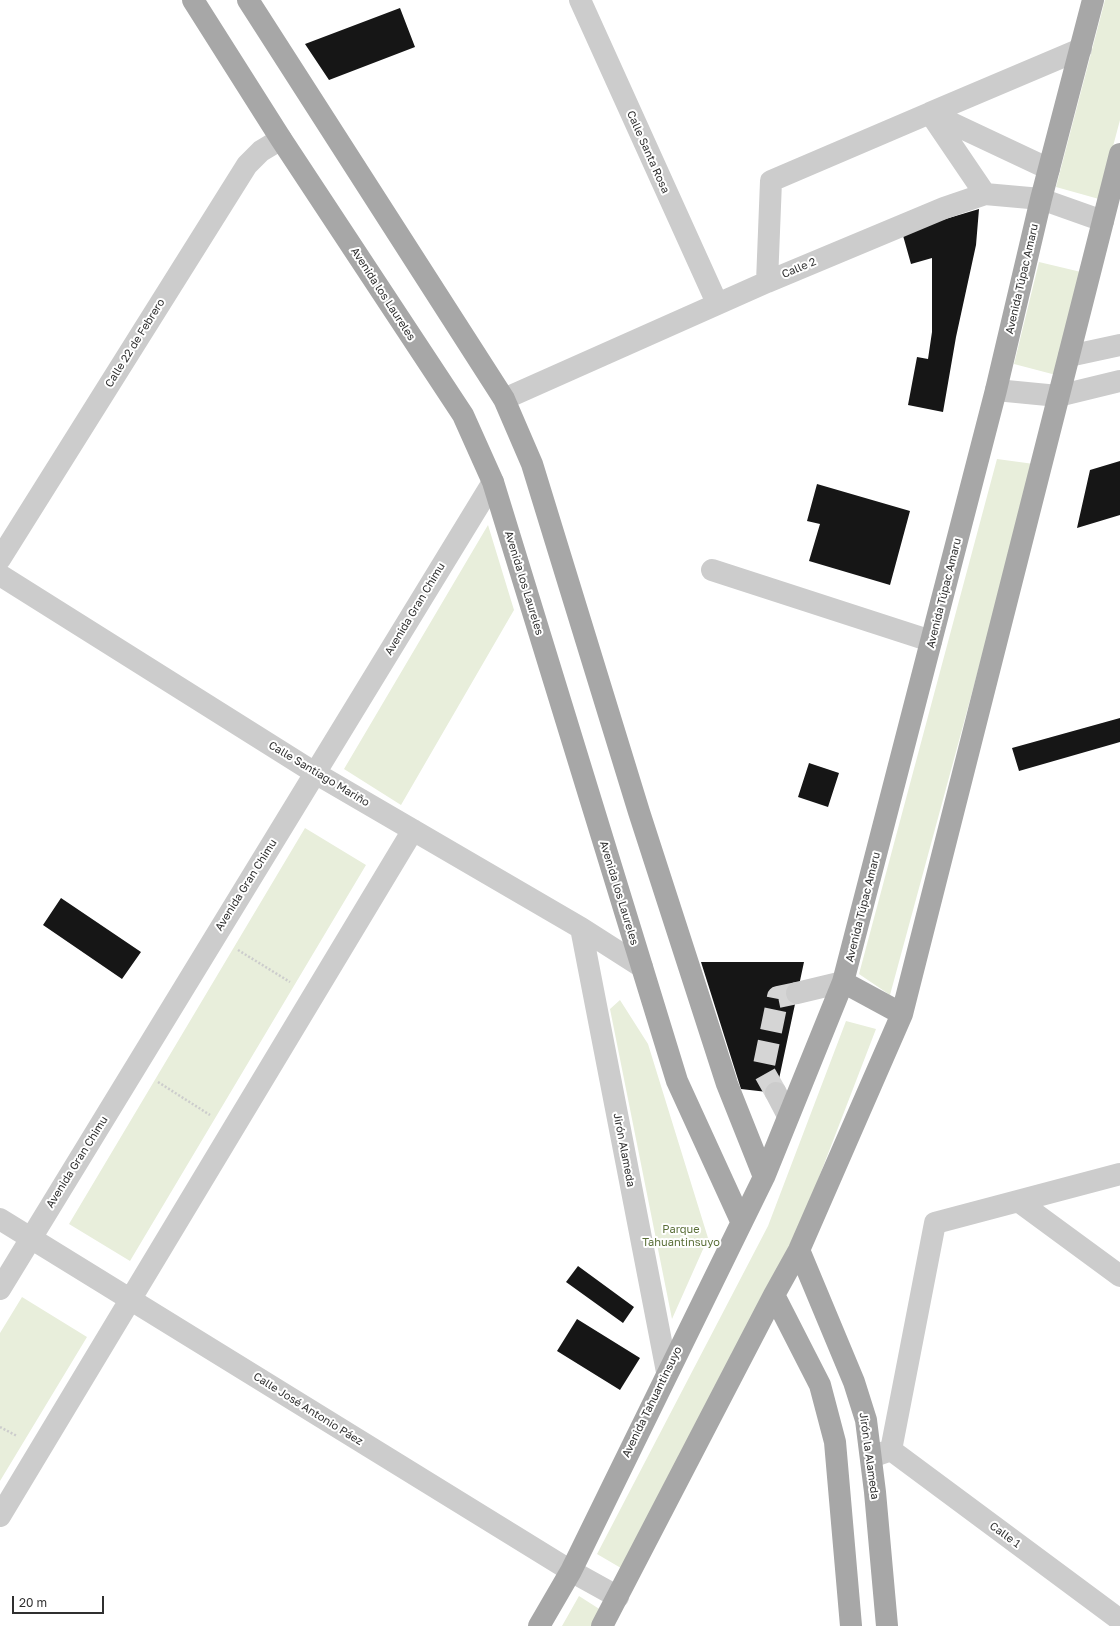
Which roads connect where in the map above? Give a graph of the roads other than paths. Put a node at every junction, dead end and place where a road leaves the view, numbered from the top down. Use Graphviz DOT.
graph roads {
  1 [pos="193,0"];
  2 [pos="248,0"];
  3 [pos="580,0"];
  4 [pos="1094,0"];
  5 [pos="1081,49"];
  6 [pos="930,113"];
  7 [pos="282,139"];
  8 [pos="1120,154"];
  9 [pos="1050,169"];
  10 [pos="984,194"];
  11 [pos="1041,199"];
  12 [pos="1103,221"];
  13 [pos="767,282"];
  14 [pos="717,303"];
  15 [pos="1120,345"];
  16 [pos="1069,356"];
  17 [pos="1120,382"];
  18 [pos="996,390"];
  19 [pos="1058,396"];
  20 [pos="504,399"];
  21 [pos="493,482"];
  22 [pos="0,558"];
  23 [pos="712,570"];
  24 [pos="0,575"];
  25 [pos="931,641"];
  26 [pos="315,773"];
  27 [pos="413,830"];
  28 [pos="581,928"];
  29 [pos="642,967"];
  30 [pos="843,982"];
  31 [pos="797,993"];
  32 [pos="902,1014"];
  33 [pos="776,1093"];
  34 [pos="788,1116"];
  35 [pos="1120,1174"];
  36 [pos="764,1177"];
  37 [pos="1018,1201"];
  38 [pos="0,1219"];
  39 [pos="741,1221"];
  40 [pos="30,1238"];
  41 [pos="799,1250"];
  42 [pos="1120,1276"];
  43 [pos="0,1289"];
  44 [pos="774,1295"];
  45 [pos="129,1299"];
  46 [pos="667,1372"];
  47 [pos="881,1454"];
  48 [pos="0,1516"];
  49 [pos="571,1570"];
  50 [pos="618,1598"];
  51 [pos="1120,1620"];
  52 [pos="539,1626"];
  53 [pos="602,1626"];
  54 [pos="851,1626"];
  55 [pos="887,1626"];
  1 -- 7 [label="main road, Avenida los Laureles"];
  2 -- 20 [label="main road"];
  3 -- 14 [label="street, Calle Santa Rosa"];
  4 -- 5 [label="main road, Avenida Túpac Amaru"];
  5 -- 6 [label="street"];
  5 -- 9 [label="main road, Avenida Túpac Amaru"];
  6 -- 9 [label="street"];
  6 -- 10 [label="street"];
  6 -- 13 [label="street"];
  7 -- 21 [label="main road, Avenida los Laureles"];
  7 -- 22 [label="street, Calle 22 de Febrero"];
  8 -- 12 [label="main road"];
  9 -- 11 [label="main road, Avenida Túpac Amaru"];
  10 -- 11 [label="street, Calle 2"];
  10 -- 13 [label="street, Calle 2"];
  11 -- 12 [label="street, Calle 2"];
  11 -- 18 [label="main road, Avenida Túpac Amaru"];
  12 -- 16 [label="main road"];
  13 -- 14 [label="street, Calle 2"];
  14 -- 20 [label="street, Calle 2"];
  15 -- 16 [label="street"];
  16 -- 19 [label="main road"];
  17 -- 19 [label="street"];
  18 -- 19 [label="street"];
  18 -- 25 [label="main road, Avenida Túpac Amaru"];
  19 -- 32 [label="main road"];
  20 -- 36 [label="main road"];
  21 -- 26 [label="street, Avenida Gran Chimu"];
  21 -- 29 [label="main road, Avenida los Laureles"];
  23 -- 25 [label="street"];
  24 -- 26 [label="street, Calle Santiago Mariño"];
  25 -- 30 [label="main road, Avenida Túpac Amaru"];
  26 -- 27 [label="street, Calle Santiago Mariño"];
  26 -- 40 [label="street, Avenida Gran Chimu"];
  27 -- 28 [label="street, Calle Santiago Mariño"];
  27 -- 45 [label="street"];
  28 -- 29 [label="street, Calle Santiago Mariño"];
  28 -- 46 [label="street, Jirón Alameda"];
  29 -- 39 [label="main road, Avenida los Laureles"];
  30 -- 31 [label="street"];
  30 -- 32 [label="main road"];
  30 -- 34 [label="main road, Avenida Túpac Amaru"];
  32 -- 41 [label="main road"];
  33 -- 34 [label="street"];
  34 -- 36 [label="main road, Avenida Túpac Amaru"];
  35 -- 37 [label="street"];
  36 -- 39 [label="main road, Avenida Tahuantinsuyo"];
  37 -- 42 [label="street"];
  37 -- 47 [label="street"];
  38 -- 40 [label="street, Calle José Antonio Páez"];
  39 -- 46 [label="main road, Avenida Tahuantinsuyo"];
  40 -- 43 [label="street, Avenida Gran Chimu"];
  40 -- 45 [label="street, Calle José Antonio Páez"];
  41 -- 44 [label="main road"];
  41 -- 47 [label="main road, Jirón la Alameda"];
  44 -- 50 [label="main road"];
  44 -- 54 [label="main road"];
  45 -- 48 [label="street"];
  45 -- 49 [label="street, Calle José Antonio Páez"];
  46 -- 49 [label="main road, Avenida Tahuantinsuyo"];
  47 -- 51 [label="street, Calle 1"];
  47 -- 55 [label="main road, Jirón la Alameda"];
  49 -- 50 [label="street, Calle José Antonio Páez"];
  49 -- 52 [label="main road, Avenida Tahuantinsuyo"];
  50 -- 53 [label="main road"];
}
